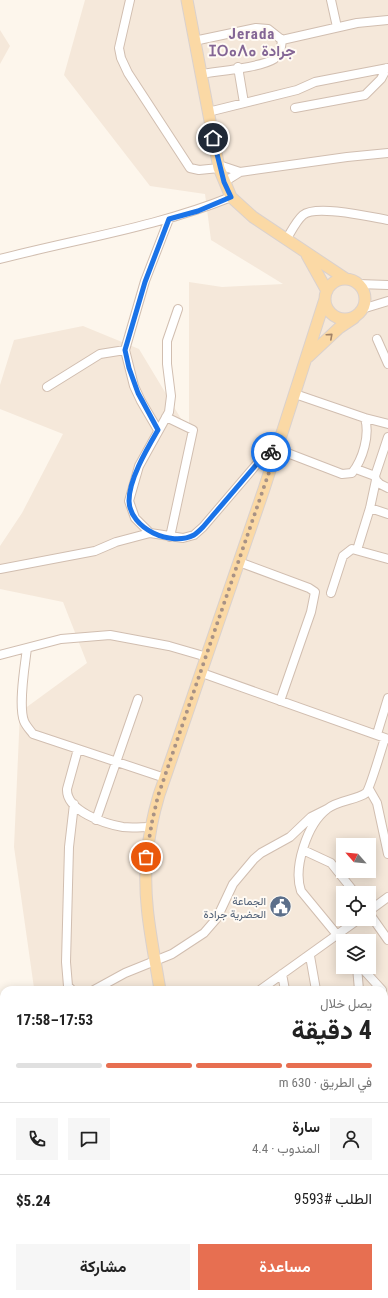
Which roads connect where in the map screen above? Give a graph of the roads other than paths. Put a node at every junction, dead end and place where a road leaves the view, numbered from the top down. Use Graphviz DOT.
graph roads {
  1 [pos="130,0"];
  2 [pos="187,0"];
  3 [pos="331,0"];
  4 [pos="388,20"];
  5 [pos="337,28"];
  6 [pos="194,40"];
  7 [pos="282,40"];
  8 [pos="238,68"];
  9 [pos="387,68"];
  10 [pos="201,74"];
  11 [pos="244,103"];
  12 [pos="295,108"];
  13 [pos="208,112"];
  14 [pos="388,153"];
  15 [pos="219,167"];
  16 [pos="240,172"];
  17 [pos="224,182"];
  18 [pos="231,197"];
  19 [pos="169,219"];
  20 [pos="388,220"];
  21 [pos="286,240"];
  22 [pos="0,252"];
  23 [pos="305,253"];
  24 [pos="17,254"];
  25 [pos="0,259"];
  26 [pos="346,279"];
  27 [pos="358,284"];
  28 [pos="388,285"];
  29 [pos="326,295"];
  30 [pos="388,301"];
  31 [pos="178,309"];
  32 [pos="359,313"];
  33 [pos="377,340"];
  34 [pos="125,350"];
  35 [pos="307,358"];
  36 [pos="388,364"];
  37 [pos="47,387"];
  38 [pos="295,394"];
  39 [pos="166,417"];
  40 [pos="366,418"];
  41 [pos="388,424"];
  42 [pos="158,430"];
  43 [pos="388,437"];
  44 [pos="277,449"];
  45 [pos="356,469"];
  46 [pos="375,478"];
  47 [pos="388,488"];
  48 [pos="370,508"];
  49 [pos="388,514"];
  50 [pos="150,533"];
  51 [pos="170,537"];
  52 [pos="357,550"];
  53 [pos="388,559"];
  54 [pos="238,562"];
  55 [pos="0,568"];
  56 [pos="331,593"];
  57 [pos="28,648"];
  58 [pos="0,655"];
  59 [pos="207,657"];
  60 [pos="202,673"];
  61 [pos="388,698"];
  62 [pos="138,699"];
  63 [pos="280,701"];
  64 [pos="377,734"];
  65 [pos="386,742"];
  66 [pos="78,749"];
  67 [pos="117,762"];
  68 [pos="165,778"];
  69 [pos="370,789"];
  70 [pos="74,804"];
  71 [pos="327,809"];
  72 [pos="96,820"];
  73 [pos="151,827"];
  74 [pos="303,850"];
  75 [pos="388,854"];
  76 [pos="349,886"];
  77 [pos="388,897"];
  78 [pos="376,906"];
  79 [pos="376,922"];
  80 [pos="352,926"];
  81 [pos="338,934"];
  82 [pos="345,934"];
  83 [pos="388,940"];
  84 [pos="336,941"];
  85 [pos="310,956"];
  86 [pos="155,960"];
  87 [pos="282,974"];
  88 [pos="358,974"];
  89 [pos="367,974"];
  90 [pos="68,986"];
  91 [pos="102,986"];
  92 [pos="159,986"];
  93 [pos="266,986"];
  94 [pos="284,986"];
  95 [pos="315,986"];
  96 [pos="359,986"];
  97 [pos="378,986"];
  1 -- 15 [label="street"];
  2 -- 6 [label="main road"];
  3 -- 5 [label="street"];
  4 -- 5 [label="street"];
  5 -- 7 [label="street"];
  6 -- 7 [label="street"];
  6 -- 10 [label="main road"];
  7 -- 8 [label="street"];
  8 -- 10 [label="street"];
  8 -- 11 [label="street"];
  9 -- 11 [label="street"];
  9 -- 12 [label="street"];
  10 -- 13 [label="main road"];
  11 -- 13 [label="street"];
  13 -- 15 [label="main road"];
  14 -- 16 [label="street"];
  15 -- 16 [label="street"];
  15 -- 17 [label="main road"];
  16 -- 17 [label="street"];
  17 -- 18 [label="main road"];
  18 -- 19 [label="street"];
  18 -- 21 [label="main road"];
  19 -- 24 [label="street"];
  19 -- 34 [label="street"];
  20 -- 21 [label="street"];
  21 -- 23 [label="main road"];
  22 -- 24 [label="street"];
  23 -- 26 [label="main road"];
  23 -- 29 [label="main road"];
  24 -- 25 [label="street"];
  26 -- 27 [label="main road"];
  26 -- 29 [label="main road"];
  27 -- 28 [label="street"];
  27 -- 32 [label="main road"];
  29 -- 32 [label="main road"];
  29 -- 35 [label="main road"];
  30 -- 32 [label="street"];
  31 -- 39 [label="street"];
  35 -- 32 [label="main road, one-way"];
  33 -- 36 [label="street"];
  34 -- 37 [label="street"];
  34 -- 42 [label="street"];
  35 -- 38 [label="main road"];
  38 -- 40 [label="street"];
  38 -- 44 [label="main road"];
  39 -- 42 [label="street"];
  39 -- 51 [label="street"];
  40 -- 41 [label="street"];
  40 -- 45 [label="street"];
  42 -- 50 [label="street"];
  43 -- 46 [label="street"];
  44 -- 45 [label="street"];
  44 -- 51 [label="street"];
  44 -- 54 [label="main road"];
  45 -- 46 [label="street"];
  46 -- 47 [label="street"];
  46 -- 48 [label="street"];
  48 -- 49 [label="street"];
  48 -- 52 [label="street"];
  50 -- 51 [label="street"];
  50 -- 55 [label="street"];
  52 -- 53 [label="street"];
  52 -- 56 [label="street"];
  54 -- 59 [label="main road"];
  54 -- 63 [label="street"];
  57 -- 58 [label="street"];
  57 -- 59 [label="street"];
  57 -- 66 [label="street"];
  59 -- 60 [label="main road"];
  60 -- 63 [label="street"];
  60 -- 68 [label="main road"];
  61 -- 64 [label="street"];
  62 -- 67 [label="street"];
  63 -- 64 [label="street"];
  64 -- 65 [label="street"];
  65 -- 69 [label="street"];
  66 -- 67 [label="street"];
  66 -- 70 [label="street"];
  67 -- 68 [label="street"];
  67 -- 72 [label="street"];
  68 -- 73 [label="main road"];
  69 -- 71 [label="street"];
  69 -- 75 [label="street"];
  70 -- 72 [label="street"];
  70 -- 90 [label="street"];
  71 -- 74 [label="street"];
  71 -- 86 [label="street"];
  72 -- 73 [label="street"];
  73 -- 86 [label="main road"];
  74 -- 76 [label="street"];
  74 -- 81 [label="street"];
  77 -- 78 [label="street"];
  79 -- 83 [label="street"];
  80 -- 82 [label="street"];
  84 -- 85 [label="street"];
  85 -- 87 [label="street"];
  85 -- 95 [label="street"];
  86 -- 91 [label="street"];
  86 -- 92 [label="main road"];
  87 -- 93 [label="street"];
  87 -- 94 [label="street"];
  88 -- 96 [label="street"];
  89 -- 97 [label="street"];
}
